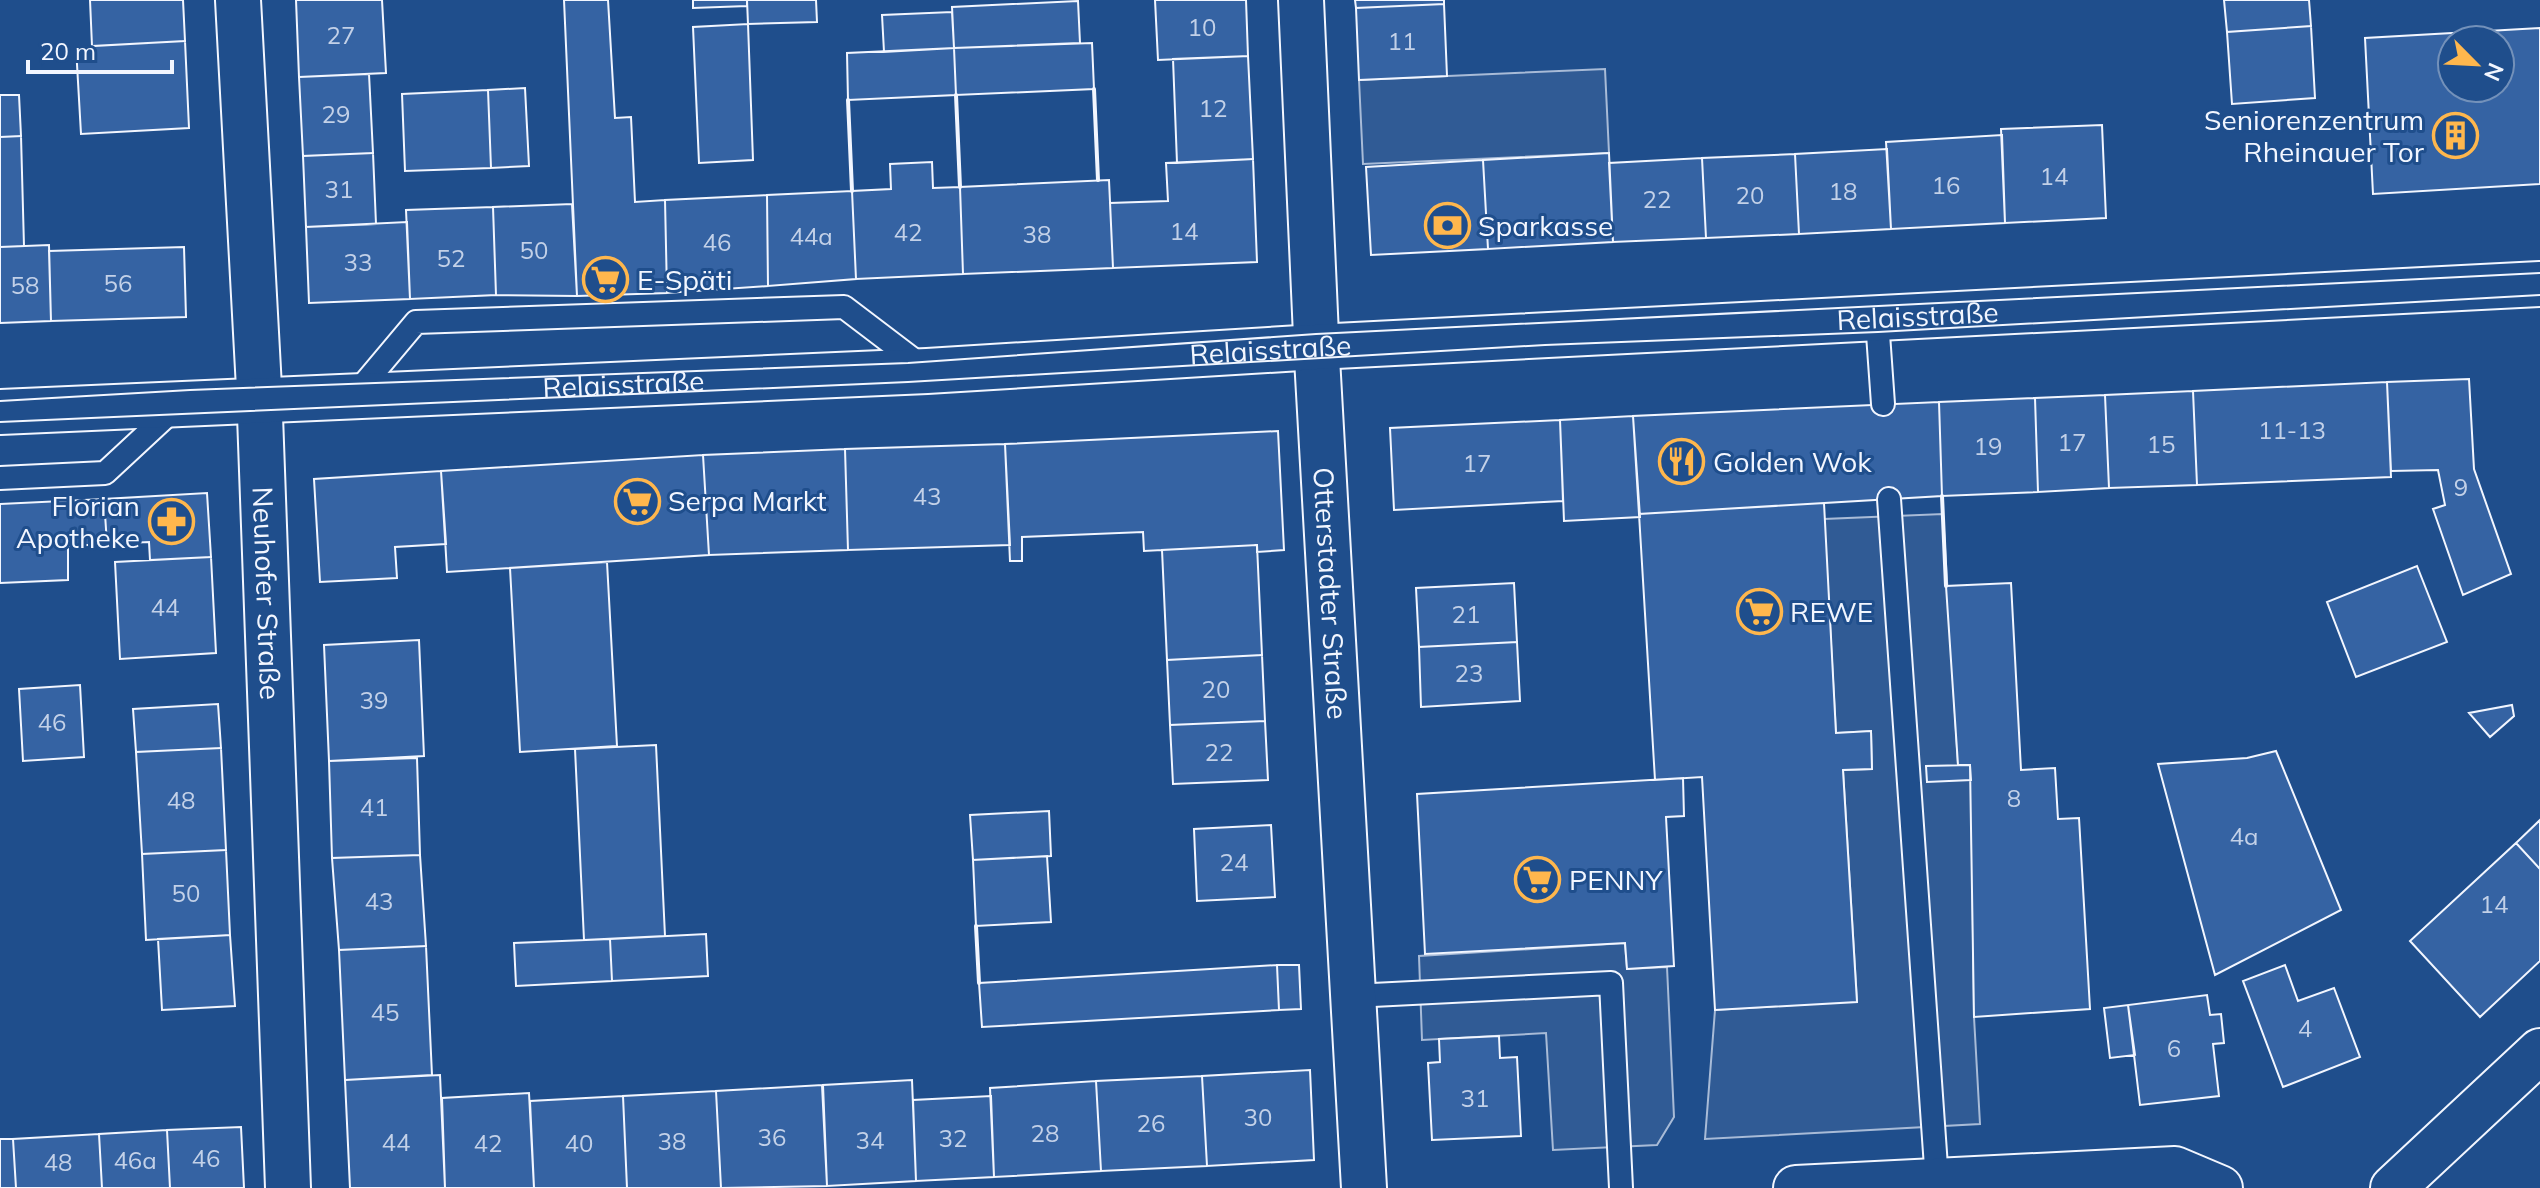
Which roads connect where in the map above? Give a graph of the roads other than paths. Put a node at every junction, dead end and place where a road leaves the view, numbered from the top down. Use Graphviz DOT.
graph roads {
  1 [pos="238,0"];
  2 [pos="1301,0"];
  3 [pos="2540,284"];
  4 [pos="1877,320"];
  5 [pos="1316,347"];
  6 [pos="927,371"];
  7 [pos="353,397"];
  8 [pos="259,399"];
  9 [pos="182,401"];
  10 [pos="1883,404"];
  11 [pos="0,412"];
  12 [pos="0,478"];
  13 [pos="1889,499"];
  14 [pos="1353,996"];
  15 [pos="2540,1051"];
  16 [pos="1937,1181"];
  17 [pos="288,1188"];
  18 [pos="1364,1188"];
  19 [pos="1621,1188"];
  20 [pos="1796,1188"];
  21 [pos="2220,1188"];
  22 [pos="2393,1188"];
  1 -- 8 [label="street, Neuhofer Straße"];
  2 -- 5 [label="street, Otterstadter Straße"];
  3 -- 4 [label="street, Relaisstraße"];
  4 -- 5 [label="street, Relaisstraße"];
  4 -- 10 [label="lane"];
  5 -- 6 [label="street, Relaisstraße"];
  5 -- 14 [label="street, Otterstadter Straße"];
  6 -- 7 [label="street, Relaisstraße"];
  6 -- 7 [label="lane"];
  7 -- 8 [label="street, Relaisstraße"];
  8 -- 9 [label="street, Relaisstraße"];
  8 -- 17 [label="street, Neuhofer Straße"];
  9 -- 11 [label="street, Relaisstraße"];
  9 -- 12 [label="lane"];
  13 -- 16 [label="lane"];
  14 -- 18 [label="street, Otterstadter Straße"];
  14 -- 19 [label="lane"];
  15 -- 22 [label="street"];
  16 -- 20 [label="street"];
  16 -- 21 [label="street"];
}
